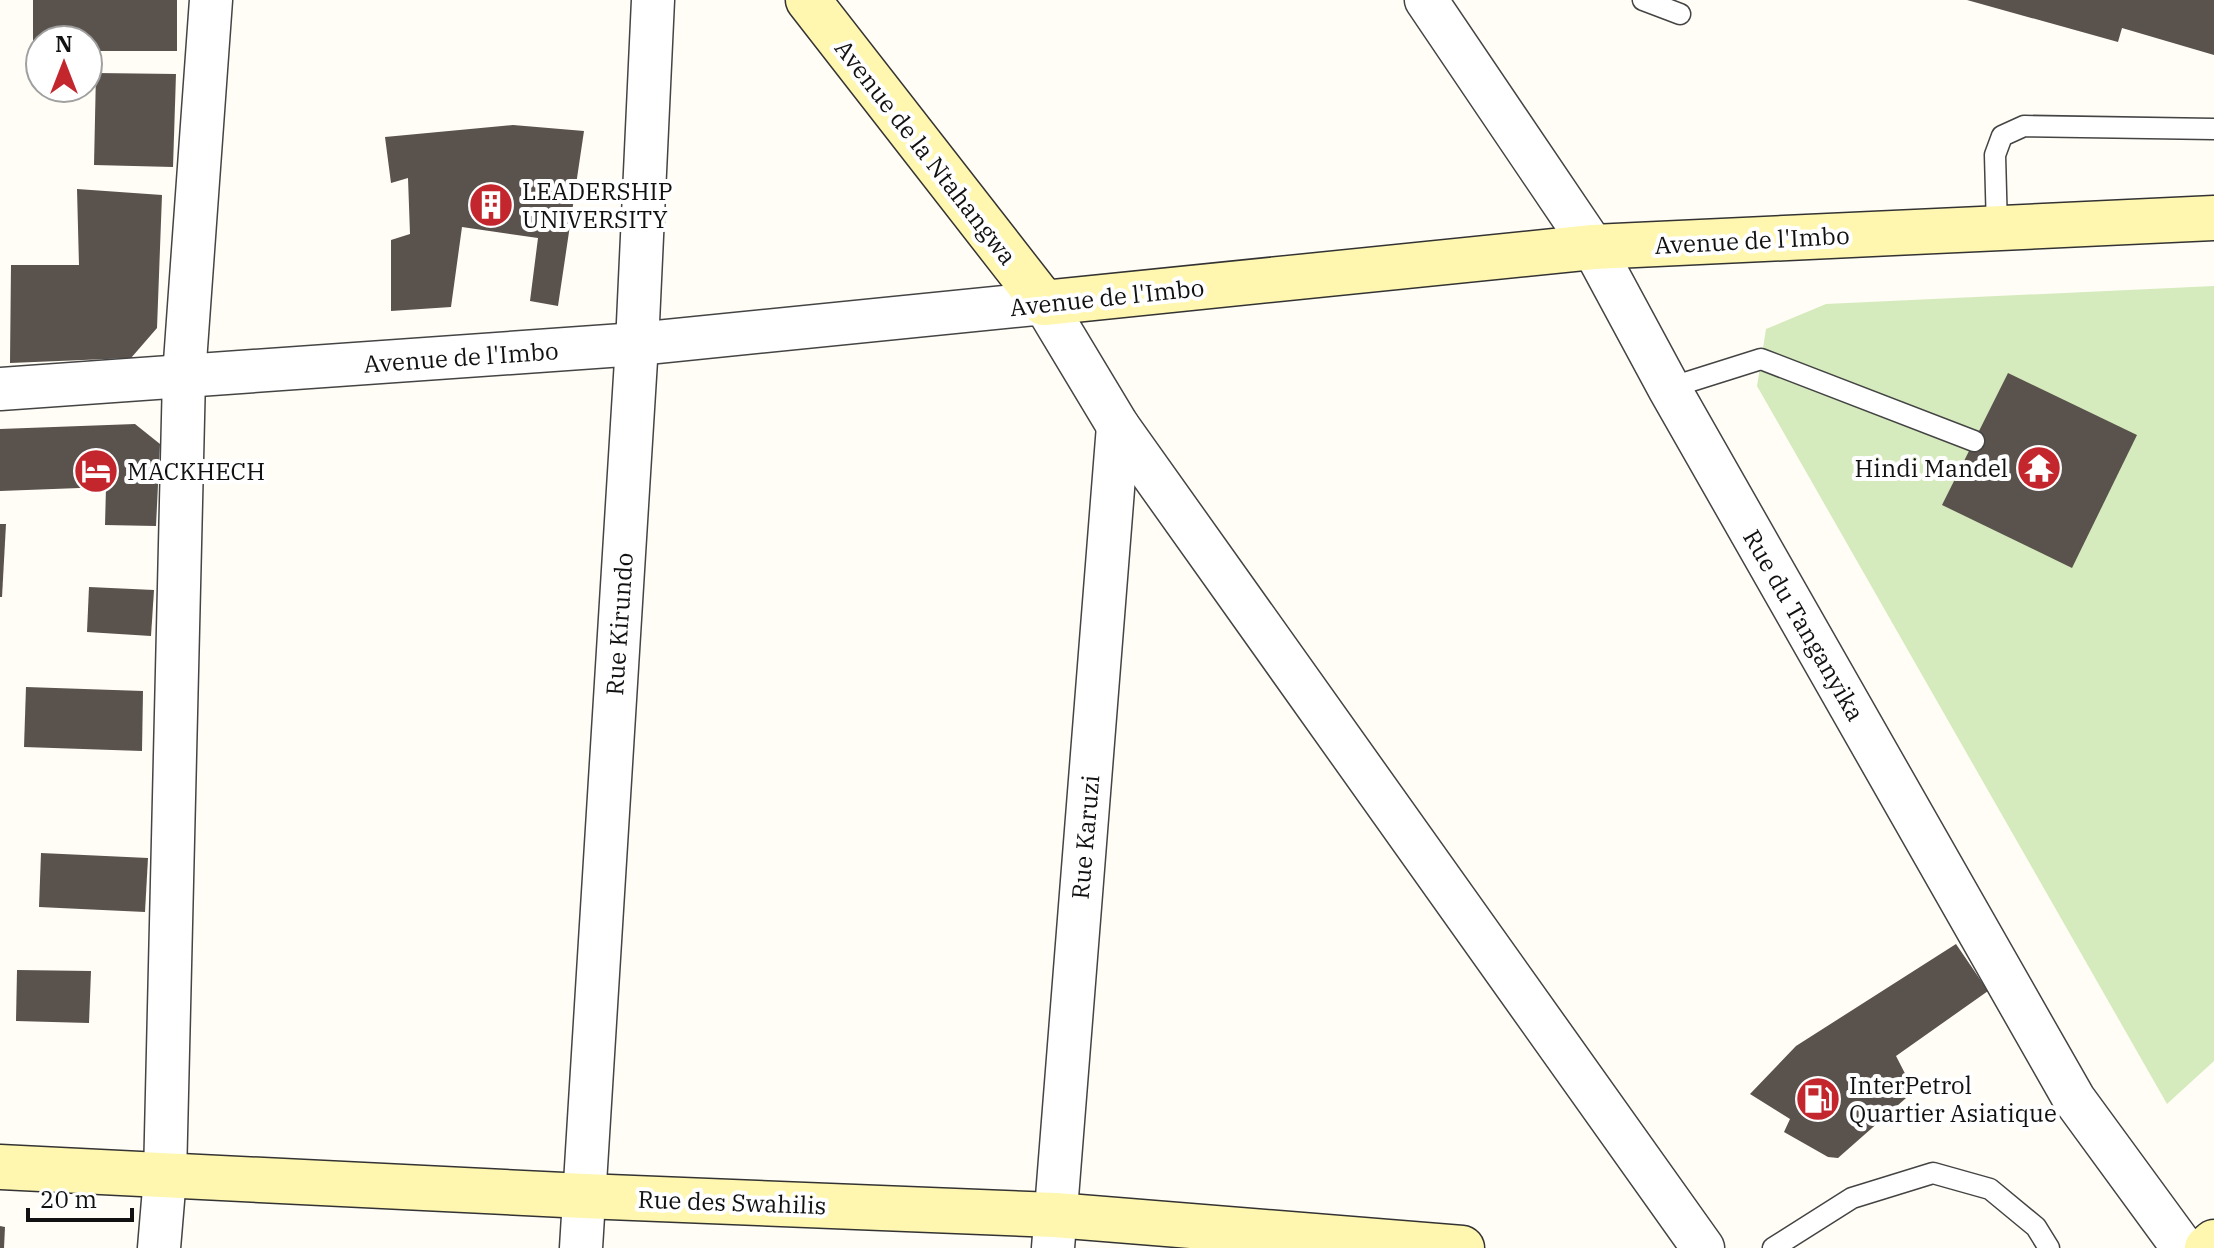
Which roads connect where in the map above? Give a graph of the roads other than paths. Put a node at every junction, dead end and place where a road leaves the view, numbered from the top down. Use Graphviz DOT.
graph roads {
  1 [pos="211,0"];
  2 [pos="653,0"];
  3 [pos="808,0"];
  4 [pos="1426,0"];
  5 [pos="1643,0"];
  6 [pos="1680,14"];
  7 [pos="2214,129"];
  8 [pos="2214,218"];
  9 [pos="1997,229"];
  10 [pos="1593,247"];
  11 [pos="1044,303"];
  12 [pos="637,344"];
  13 [pos="184,376"];
  14 [pos="1669,388"];
  15 [pos="0,389"];
  16 [pos="1118,426"];
  17 [pos="1974,441"];
  18 [pos="0,1167"];
  19 [pos="165,1177"];
  20 [pos="584,1196"];
  21 [pos="1054,1231"];
  22 [pos="2214,1242"];
  23 [pos="159,1248"];
  24 [pos="581,1248"];
  25 [pos="1462,1248"];
  26 [pos="1703,1248"];
  27 [pos="1773,1248"];
  28 [pos="2049,1248"];
  29 [pos="2183,1248"];
  30 [pos="2207,1248"];
  1 -- 13 [label="street"];
  2 -- 12 [label="street, Rue Kirundo"];
  3 -- 11 [label="street, Avenue de la Ntahangwa"];
  4 -- 10 [label="street, Rue du Tanganyika"];
  5 -- 6 [label="lane"];
  7 -- 9 [label="lane"];
  8 -- 9 [label="street, Avenue de l'Imbo"];
  9 -- 10 [label="street, Avenue de l'Imbo"];
  10 -- 11 [label="street, Avenue de l'Imbo"];
  10 -- 14 [label="street, Rue du Tanganyika"];
  11 -- 12 [label="street, Avenue de l'Imbo"];
  11 -- 16 [label="street"];
  12 -- 13 [label="street, Avenue de l'Imbo"];
  12 -- 20 [label="street, Rue Kirundo"];
  13 -- 15 [label="street, Avenue de l'Imbo"];
  13 -- 19 [label="street"];
  14 -- 17 [label="lane"];
  14 -- 29 [label="street, Rue du Tanganyika"];
  16 -- 21 [label="street, Rue Karuzi"];
  16 -- 26 [label="street"];
  18 -- 19 [label="street, Rue des Swahilis"];
  19 -- 20 [label="street, Rue des Swahilis"];
  19 -- 23 [label="street"];
  20 -- 21 [label="street, Rue des Swahilis"];
  20 -- 24 [label="street, Rue Kirundo"];
  21 -- 25 [label="street, Rue des Swahilis"];
  22 -- 30 [label="street"];
  27 -- 28 [label="lane"];
}
